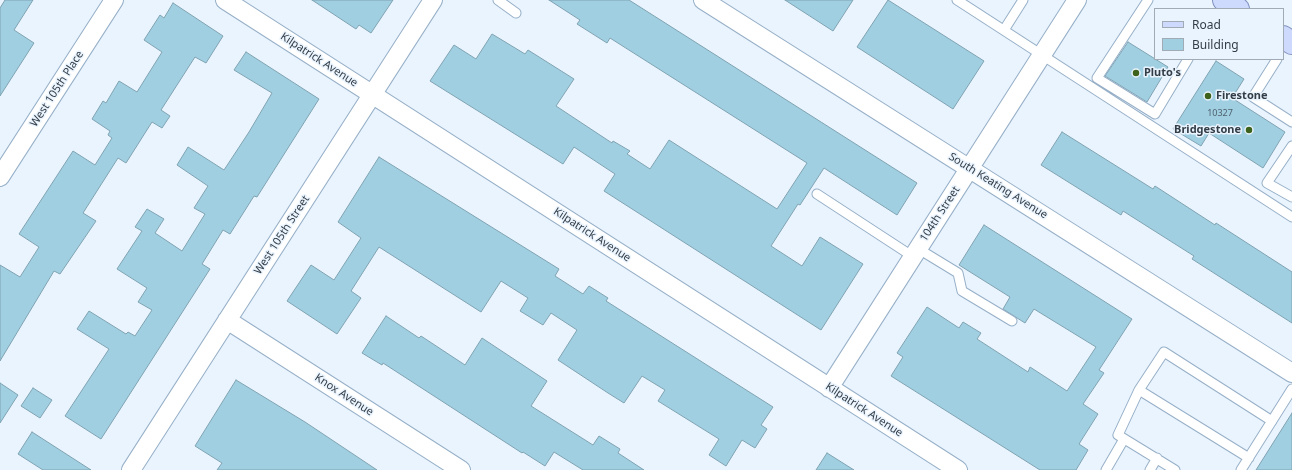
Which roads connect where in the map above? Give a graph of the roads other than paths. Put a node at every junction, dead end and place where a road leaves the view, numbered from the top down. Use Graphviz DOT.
graph roads {
  1 [pos="114,0"];
  2 [pos="226,0"];
  3 [pos="433,0"];
  4 [pos="498,0"];
  5 [pos="703,0"];
  6 [pos="957,0"];
  7 [pos="1023,0"];
  8 [pos="1077,0"];
  9 [pos="1148,0"];
  10 [pos="1224,0"];
  11 [pos="1236,8"];
  12 [pos="516,13"];
  13 [pos="1004,30"];
  14 [pos="1042,55"];
  15 [pos="1187,60"];
  16 [pos="1276,60"];
  17 [pos="372,94"];
  18 [pos="1292,122"];
  19 [pos="1292,146"];
  20 [pos="969,168"];
  21 [pos="0,177"];
  22 [pos="1267,183"];
  23 [pos="817,194"];
  24 [pos="1259,196"];
  25 [pos="1292,197"];
  26 [pos="1292,217"];
  27 [pos="915,252"];
  28 [pos="227,320"];
  29 [pos="1012,321"];
  30 [pos="1292,373"];
  31 [pos="829,388"];
  32 [pos="1292,389"];
  33 [pos="1139,390"];
  34 [pos="1272,421"];
  35 [pos="1124,439"];
  36 [pos="1157,458"];
  37 [pos="1248,458"];
  38 [pos="131,470"];
  39 [pos="461,470"];
  40 [pos="958,470"];
  41 [pos="1106,470"];
  42 [pos="1150,470"];
  43 [pos="1176,470"];
  44 [pos="1241,470"];
  1 -- 21 [label="street, West 105th Place"];
  2 -- 17 [label="street, Kilpatrick Avenue"];
  3 -- 17 [label="street, West 105th Street"];
  4 -- 12 [label="lane"];
  5 -- 20 [label="street, South Keating Avenue"];
  6 -- 13 [label="lane"];
  7 -- 13 [label="lane"];
  8 -- 14 [label="street, 104th Street"];
  9 -- 15 [label="lane"];
  10 -- 11 [label="main road"];
  13 -- 14 [label="lane"];
  14 -- 20 [label="street, 104th Street"];
  14 -- 24 [label="lane"];
  16 -- 18 [label="lane"];
  17 -- 28 [label="street, West 105th Street"];
  17 -- 31 [label="street, Kilpatrick Avenue"];
  19 -- 22 [label="lane"];
  20 -- 27 [label="street, 104th Street"];
  20 -- 30 [label="street, South Keating Avenue"];
  22 -- 24 [label="lane"];
  22 -- 25 [label="lane"];
  23 -- 27 [label="lane"];
  24 -- 26 [label="lane"];
  27 -- 29 [label="lane"];
  27 -- 31 [label="street, 104th Street"];
  28 -- 38 [label="street, West 105th Street"];
  28 -- 39 [label="street, Knox Avenue"];
  31 -- 40 [label="street, Kilpatrick Avenue"];
  32 -- 34 [label="lane"];
  33 -- 34 [label="lane"];
  33 -- 35 [label="lane"];
  33 -- 37 [label="lane"];
  34 -- 37 [label="lane"];
  35 -- 36 [label="lane"];
  35 -- 41 [label="lane"];
  36 -- 42 [label="lane"];
  36 -- 43 [label="lane"];
  37 -- 44 [label="lane"];
}
